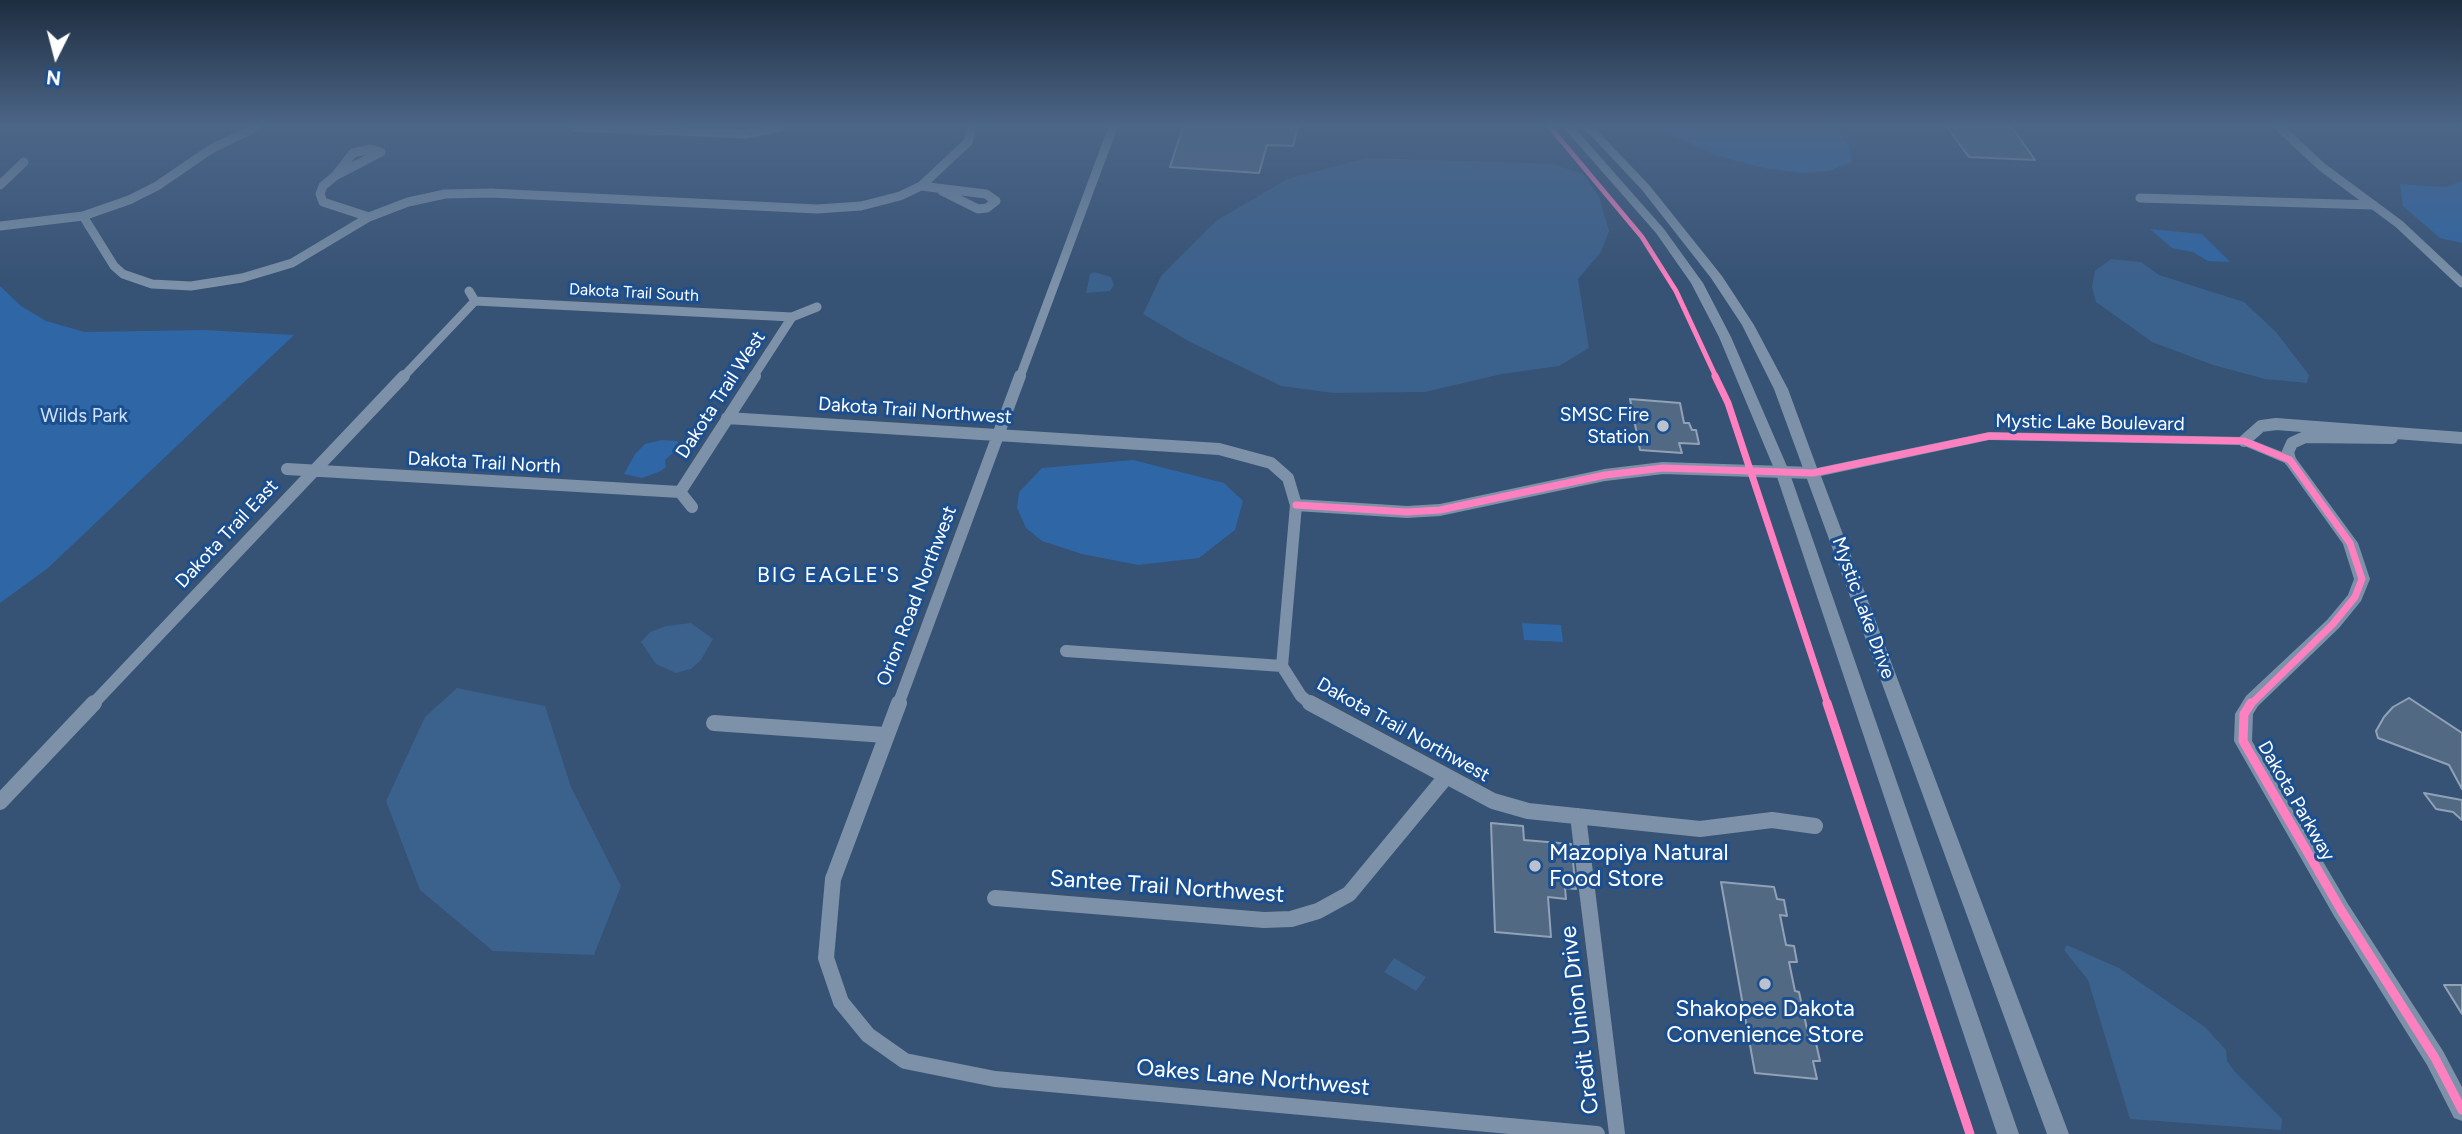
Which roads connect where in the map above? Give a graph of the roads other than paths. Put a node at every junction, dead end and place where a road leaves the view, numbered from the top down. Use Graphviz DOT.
graph roads {
  1 [pos="164,180"];
  2 [pos="330,180"];
  3 [pos="927,180"];
  4 [pos="1093,180"];
  5 [pos="1615,180"];
  6 [pos="1638,180"];
  7 [pos="2340,180"];
  8 [pos="921,186"];
  9 [pos="942,191"];
  10 [pos="2140,198"];
  11 [pos="2375,205"];
  12 [pos="83,216"];
  13 [pos="369,217"];
  14 [pos="0,226"];
  15 [pos="2462,283"];
  16 [pos="472,296"];
  17 [pos="817,307"];
  18 [pos="792,317"];
  19 [pos="727,418"];
  20 [pos="998,436"];
  21 [pos="2421,436"];
  22 [pos="2462,438"];
  23 [pos="2244,441"];
  24 [pos="2290,460"];
  25 [pos="286,469"];
  26 [pos="312,471"];
  27 [pos="1782,471"];
  28 [pos="1813,473"];
  29 [pos="680,492"];
  30 [pos="1296,505"];
  31 [pos="692,507"];
  32 [pos="1066,651"];
  33 [pos="1282,666"];
  34 [pos="714,723"];
  35 [pos="885,735"];
  36 [pos="1445,778"];
  37 [pos="0,802"];
  38 [pos="1578,816"];
  39 [pos="1815,826"];
  40 [pos="995,898"];
  41 [pos="905,1061"];
  42 [pos="2462,1110"];
  43 [pos="1597,1134"];
  44 [pos="1617,1134"];
  45 [pos="2008,1134"];
  46 [pos="2058,1134"];
  1 -- 12 [label="street"];
  2 -- 13 [label="street"];
  3 -- 8 [label="street"];
  4 -- 20 [label="street, Orion Road Northwest"];
  5 -- 27 [label="street, Mystic Lake Drive"];
  6 -- 28 [label="street, Mystic Lake Drive"];
  7 -- 11 [label="street"];
  8 -- 9 [label="street"];
  8 -- 13 [label="street"];
  9 -- 9 [label="street"];
  10 -- 11 [label="street"];
  11 -- 15 [label="street"];
  12 -- 13 [label="street"];
  12 -- 14 [label="street"];
  16 -- 18 [label="street, Dakota Trail South"];
  16 -- 26 [label="street, Dakota Trail East"];
  17 -- 18 [label="street"];
  18 -- 19 [label="street, Dakota Trail West"];
  19 -- 20 [label="street, Dakota Trail Northwest"];
  19 -- 29 [label="street, Dakota Trail West"];
  20 -- 30 [label="street, Dakota Trail Northwest"];
  20 -- 35 [label="street, Orion Road Northwest"];
  21 -- 22 [label="street"];
  21 -- 23 [label="street"];
  21 -- 24 [label="street"];
  23 -- 24 [label="street"];
  23 -- 28 [label="street, Mystic Lake Boulevard"];
  24 -- 42 [label="street, Dakota Parkway"];
  25 -- 26 [label="street, Dakota Trail North"];
  26 -- 29 [label="street, Dakota Trail North"];
  26 -- 37 [label="street, Dakota Trail East"];
  27 -- 28 [label="street"];
  27 -- 30 [label="street"];
  27 -- 45 [label="street, Mystic Lake Drive"];
  28 -- 46 [label="street, Mystic Lake Drive"];
  29 -- 31 [label="street"];
  30 -- 33 [label="street, Dakota Trail Northwest"];
  32 -- 33 [label="street"];
  33 -- 36 [label="street, Dakota Trail Northwest"];
  34 -- 35 [label="street"];
  35 -- 41 [label="street, Orion Road Northwest"];
  36 -- 38 [label="street, Dakota Trail Northwest"];
  36 -- 40 [label="street, Santee Trail Northwest"];
  38 -- 39 [label="street, Dakota Trail Northwest"];
  38 -- 44 [label="street, Credit Union Drive"];
  41 -- 43 [label="street, Oakes Lane Northwest"];
}
